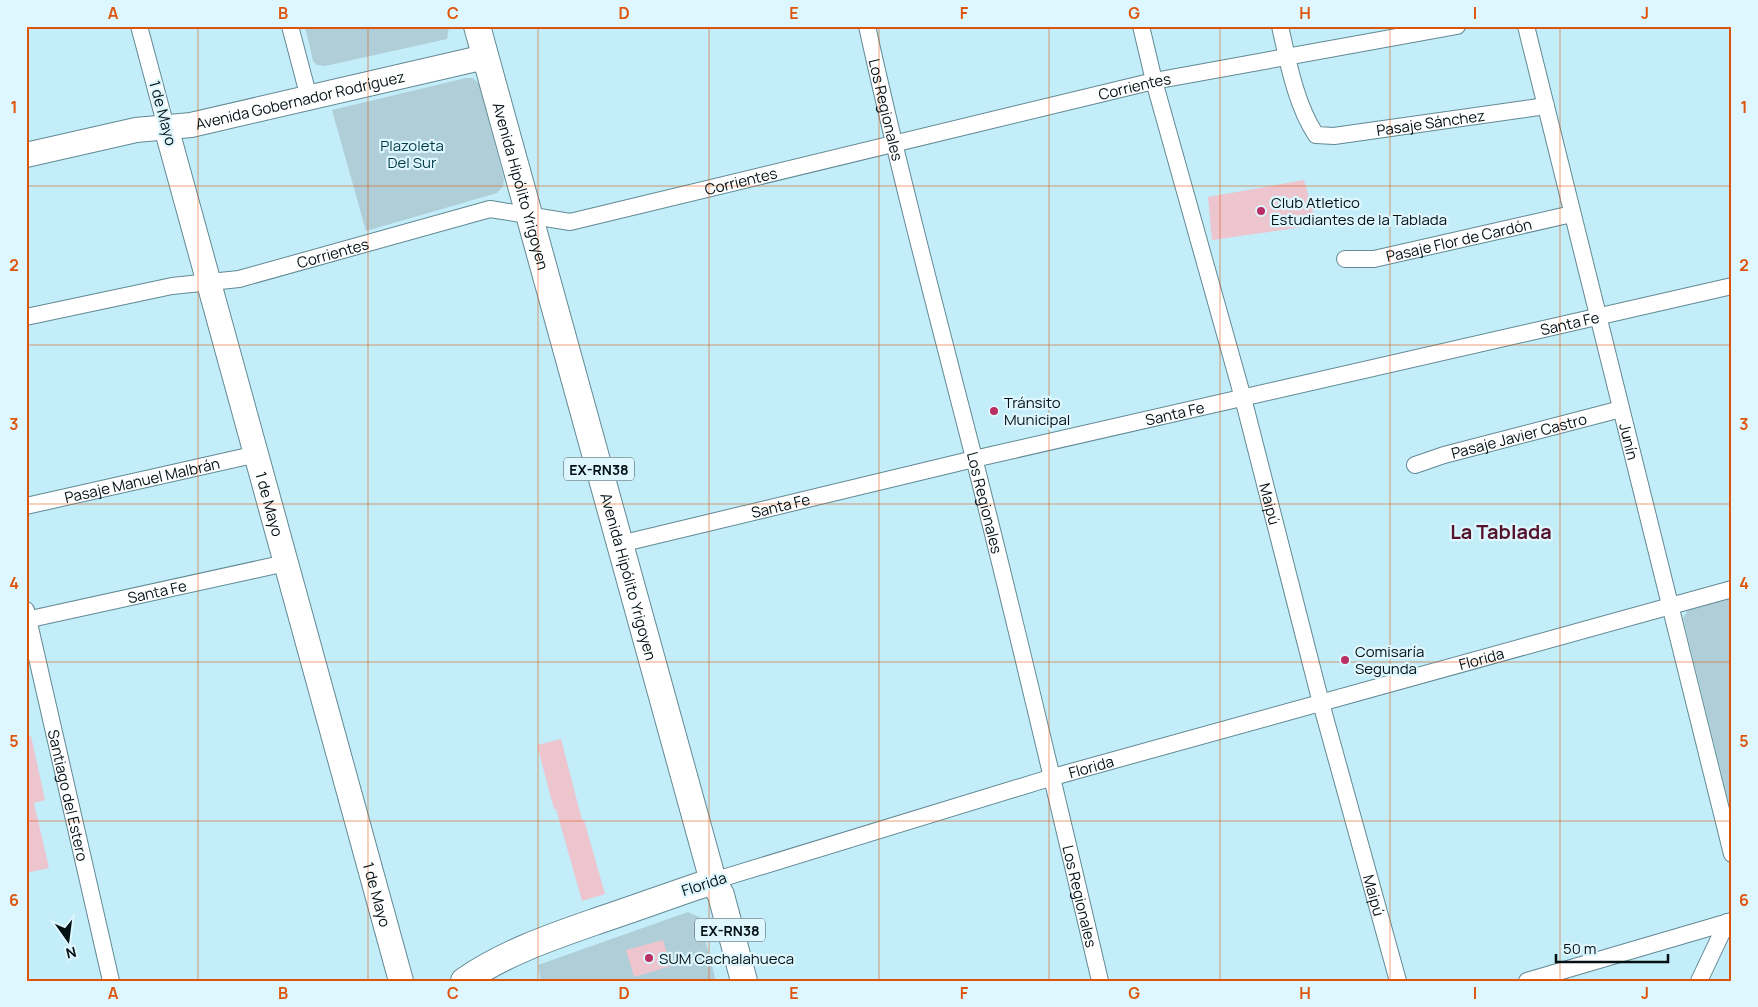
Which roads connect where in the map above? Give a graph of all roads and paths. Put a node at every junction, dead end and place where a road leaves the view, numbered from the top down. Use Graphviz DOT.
graph roads {
  1 [pos="139,26"];
  2 [pos="290,26"];
  3 [pos="477,26"];
  4 [pos="867,26"];
  5 [pos="1141,26"];
  6 [pos="1280,26"];
  7 [pos="1458,26"];
  8 [pos="1526,26"];
  9 [pos="485,57"];
  10 [pos="1286,57"];
  11 [pos="1154,81"];
  12 [pos="309,98"];
  13 [pos="1546,106"];
  14 [pos="166,127"];
  15 [pos="893,144"];
  16 [pos="26,155"];
  17 [pos="1572,214"];
  18 [pos="529,215"];
  19 [pos="1345,259"];
  20 [pos="210,281"];
  21 [pos="1732,286"];
  22 [pos="26,317"];
  23 [pos="1598,317"];
  24 [pos="1243,398"];
  25 [pos="1621,410"];
  26 [pos="257,454"];
  27 [pos="974,459"];
  28 [pos="1415,465"];
  29 [pos="26,506"];
  30 [pos="620,544"];
  31 [pos="286,563"];
  32 [pos="1732,589"];
  33 [pos="1671,606"];
  34 [pos="27,616"];
  35 [pos="1321,703"];
  36 [pos="1053,778"];
  37 [pos="1732,854"];
  38 [pos="713,881"];
  39 [pos="1729,921"];
  40 [pos="111,981"];
  41 [pos="401,981"];
  42 [pos="464,981"];
  43 [pos="744,981"];
  44 [pos="1100,981"];
  45 [pos="1398,981"];
  46 [pos="1527,981"];
  47 [pos="1699,981"];
  1 -- 14 [label="street, 1 de Mayo"];
  2 -- 12 [label="street"];
  3 -- 9 [label="main road, Avenida Hipólito Yrigoyen / EX-RN38"];
  4 -- 15 [label="street, Los Regionales"];
  5 -- 11 [label="street, Maipú"];
  6 -- 10 [label="street"];
  7 -- 10 [label="street, Corrientes"];
  8 -- 13 [label="street, Junín"];
  9 -- 12 [label="street, Avenida Gobernador Rodríguez"];
  9 -- 18 [label="main road, Avenida Hipólito Yrigoyen / EX-RN38"];
  10 -- 11 [label="street, Corrientes"];
  10 -- 13 [label="street, Pasaje Sánchez"];
  11 -- 15 [label="street, Corrientes"];
  11 -- 24 [label="street, Maipú"];
  12 -- 14 [label="street, Avenida Gobernador Rodríguez"];
  13 -- 17 [label="street, Junín"];
  14 -- 16 [label="street, Avenida Gobernador Rodríguez"];
  14 -- 20 [label="street, 1 de Mayo"];
  15 -- 18 [label="street, Corrientes"];
  15 -- 27 [label="street, Los Regionales"];
  17 -- 19 [label="street, Pasaje Flor de Cardón"];
  17 -- 23 [label="street, Junín"];
  18 -- 20 [label="street, Corrientes"];
  18 -- 30 [label="main road, Avenida Hipólito Yrigoyen / EX-RN38"];
  20 -- 22 [label="street, Corrientes"];
  20 -- 26 [label="street, 1 de Mayo"];
  21 -- 23 [label="street, Santa Fe"];
  23 -- 24 [label="street, Santa Fe"];
  23 -- 25 [label="street, Junín"];
  24 -- 27 [label="street, Santa Fe"];
  24 -- 35 [label="street, Maipú"];
  25 -- 28 [label="street, Pasaje Javier Castro"];
  25 -- 33 [label="street, Junín"];
  26 -- 29 [label="street, Pasaje Manuel Malbrán"];
  26 -- 31 [label="street, 1 de Mayo"];
  27 -- 30 [label="street, Santa Fe"];
  27 -- 36 [label="street, Los Regionales"];
  30 -- 38 [label="main road, Avenida Hipólito Yrigoyen / EX-RN38"];
  31 -- 34 [label="street, Santa Fe"];
  31 -- 41 [label="street, 1 de Mayo"];
  32 -- 33 [label="street, Florida"];
  33 -- 35 [label="street, Florida"];
  33 -- 37 [label="street, Junín"];
  34 -- 40 [label="street, Santiago del Estero"];
  35 -- 36 [label="street, Florida"];
  35 -- 45 [label="street, Maipú"];
  36 -- 38 [label="street, Florida"];
  36 -- 44 [label="street, Los Regionales"];
  38 -- 42 [label="main road, Florida"];
  38 -- 43 [label="main road, Avenida Hipólito Yrigoyen / EX-RN38"];
  39 -- 46 [label="street"];
  39 -- 47 [label="street"];
}
